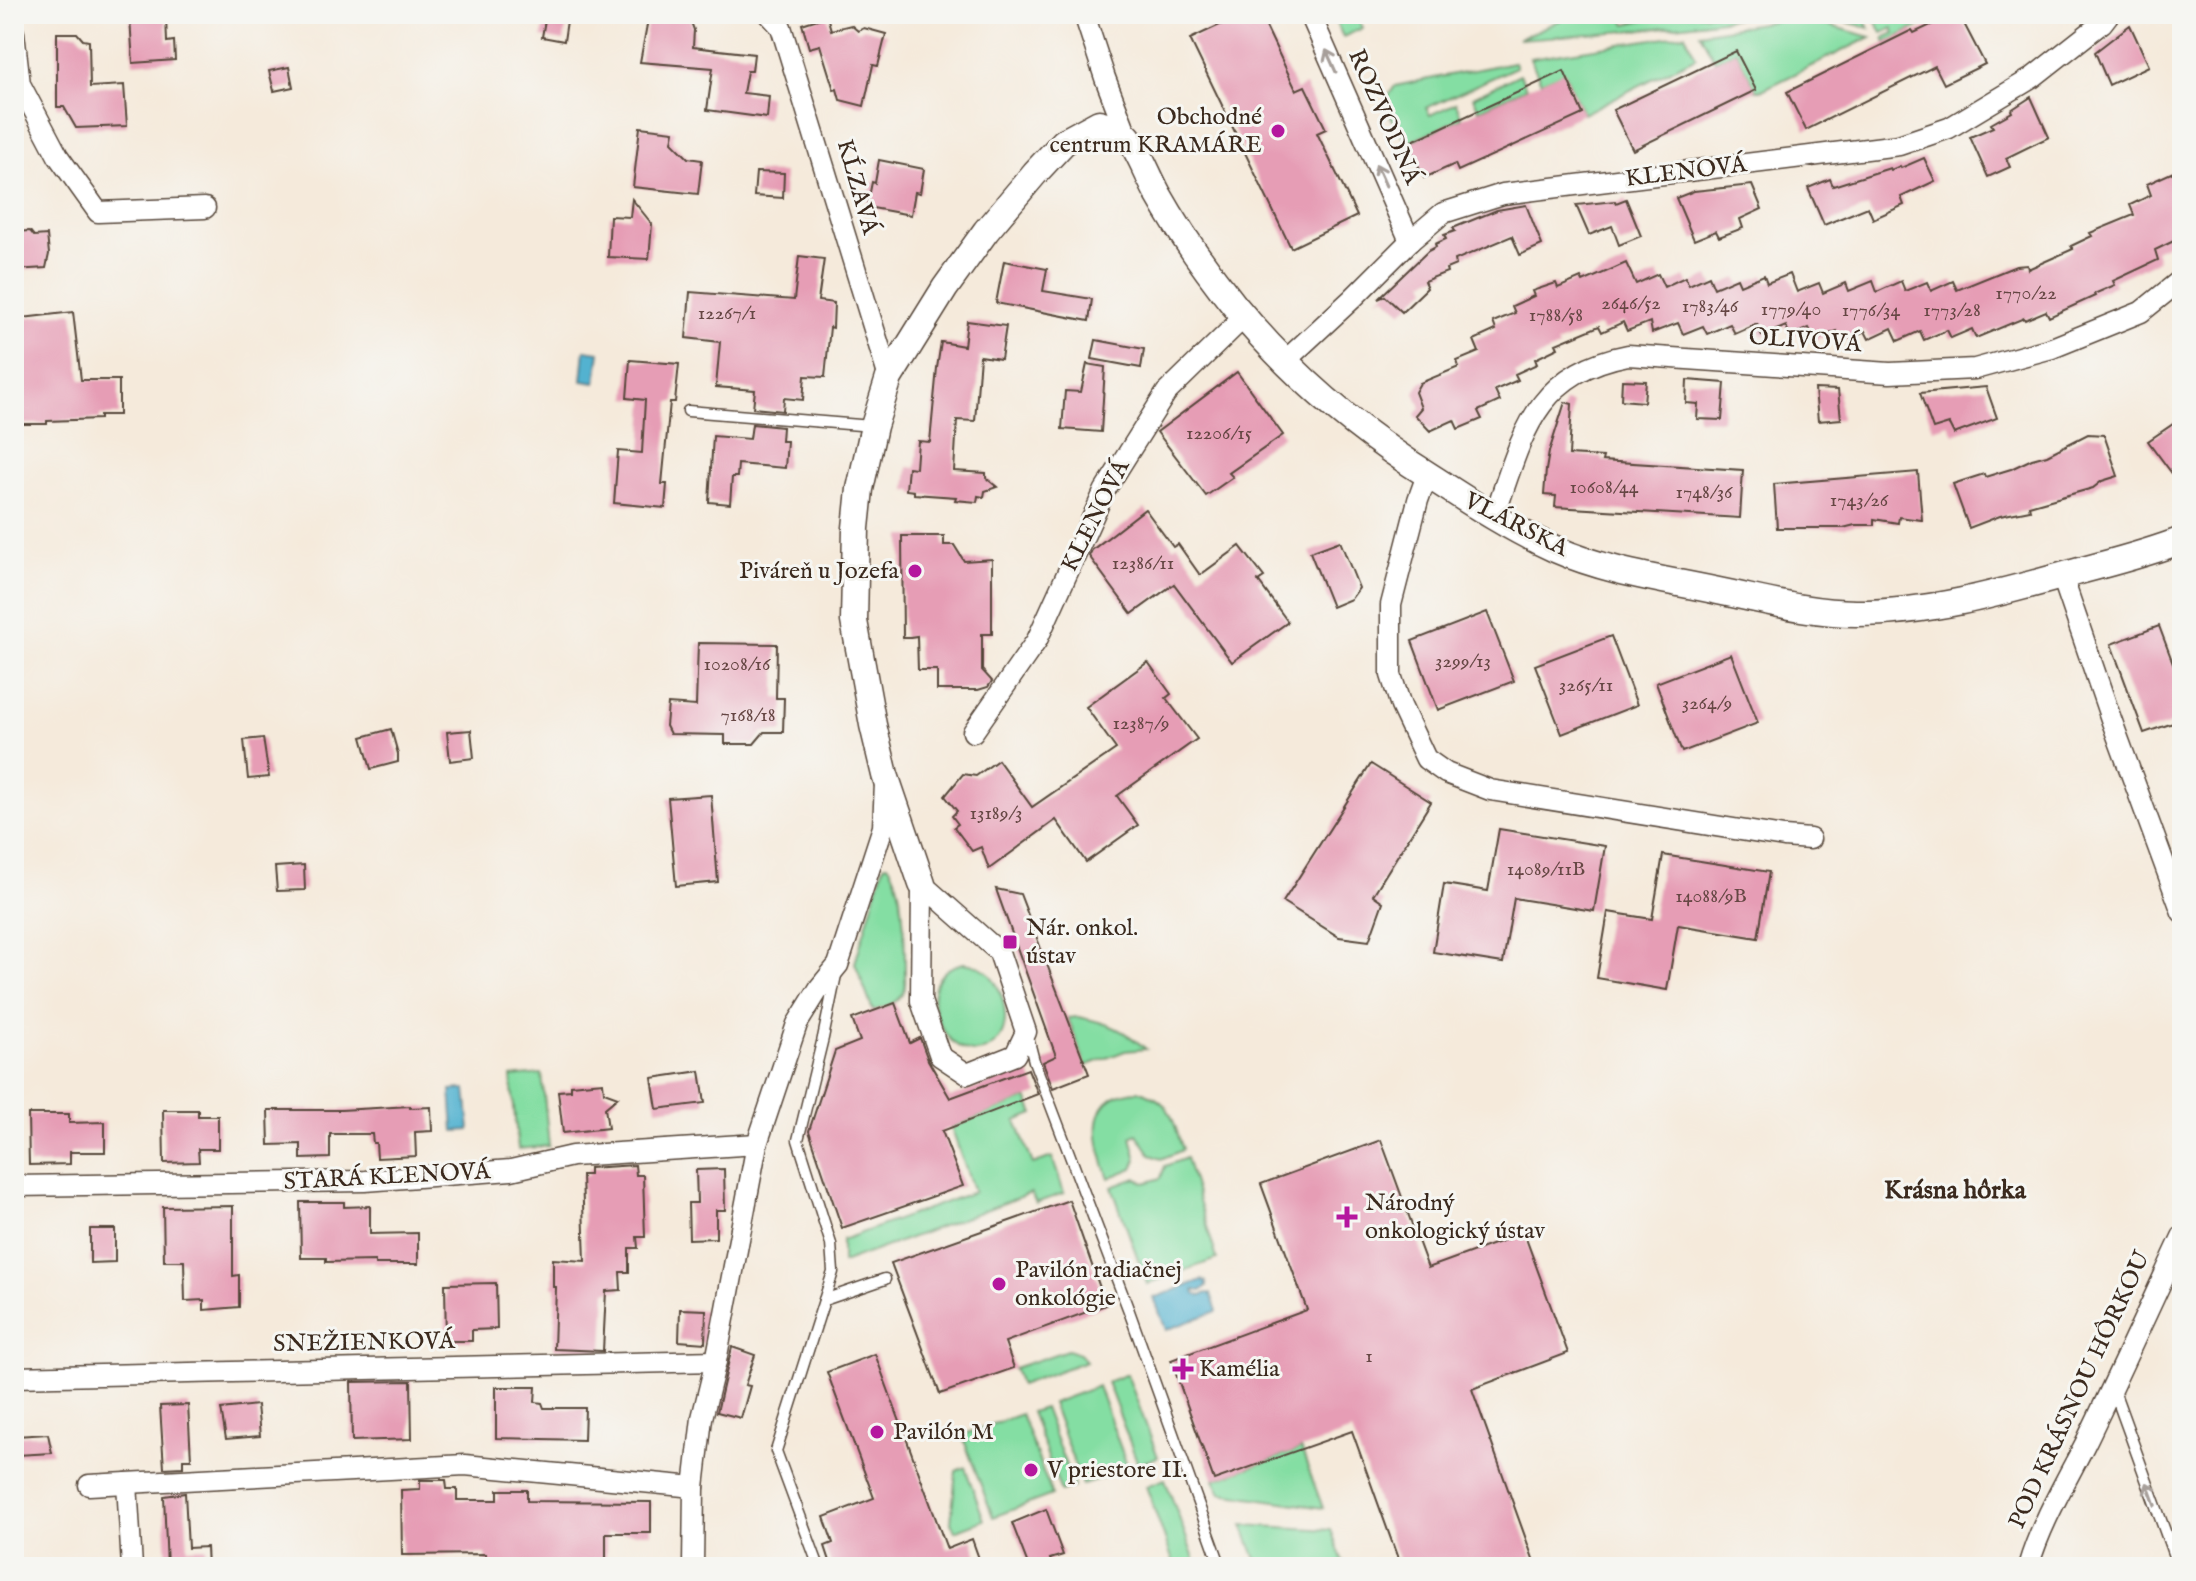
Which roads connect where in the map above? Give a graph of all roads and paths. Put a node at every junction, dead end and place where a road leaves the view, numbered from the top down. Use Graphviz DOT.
graph roads {
  1 [pos="769,14"];
  2 [pos="1084,14"];
  3 [pos="1310,14"];
  4 [pos="2109,14"];
  5 [pos="14,33"];
  6 [pos="1127,135"];
  7 [pos="205,208"];
  8 [pos="1410,241"];
  9 [pos="2182,279"];
  10 [pos="1244,317"];
  11 [pos="1285,361"];
  12 [pos="889,378"];
  13 [pos="688,411"];
  14 [pos="874,426"];
  15 [pos="1427,475"];
  16 [pos="1494,517"];
  17 [pos="2182,540"];
  18 [pos="2062,576"];
  19 [pos="973,732"];
  20 [pos="885,775"];
  21 [pos="1810,839"];
  22 [pos="922,884"];
  23 [pos="2182,912"];
  24 [pos="838,965"];
  25 [pos="1026,1032"];
  26 [pos="757,1144"];
  27 [pos="14,1186"];
  28 [pos="2182,1237"];
  29 [pos="885,1279"];
  30 [pos="824,1300"];
  31 [pos="716,1361"];
  32 [pos="14,1377"];
  33 [pos="2112,1386"];
  34 [pos="127,1483"];
  35 [pos="89,1485"];
  36 [pos="694,1487"];
  37 [pos="132,1567"];
  38 [pos="693,1567"];
  39 [pos="819,1567"];
  40 [pos="1221,1567"];
  41 [pos="2028,1567"];
  42 [pos="2178,1567"];
  1 -- 12 [label="street, KĹZAVÁ"];
  2 -- 6 [label="street, VLÁRSKA"];
  8 -- 3 [label="street, ROZVODNÁ, one-way"];
  4 -- 8 [label="street, KLENOVÁ"];
  5 -- 7 [label="street"];
  6 -- 10 [label="street, VLÁRSKA"];
  6 -- 12 [label="street"];
  8 -- 11 [label="street, KLENOVÁ"];
  9 -- 16 [label="street, OLIVOVÁ"];
  10 -- 11 [label="street, VLÁRSKA"];
  10 -- 19 [label="street, KLENOVÁ"];
  11 -- 15 [label="street, VLÁRSKA"];
  12 -- 14 [label="street"];
  13 -- 14 [label="lane"];
  14 -- 20 [label="street"];
  15 -- 16 [label="street, VLÁRSKA"];
  15 -- 21 [label="street"];
  16 -- 18 [label="street, VLÁRSKA"];
  17 -- 18 [label="street, VLÁRSKA"];
  18 -- 23 [label="street"];
  20 -- 22 [label="street"];
  20 -- 24 [label="street"];
  22 -- 25 [label="street"];
  22 -- 25 [label="street"];
  24 -- 26 [label="street"];
  24 -- 30 [label="lane"];
  25 -- 40 [label="lane"];
  26 -- 27 [label="street, STARÁ KLENOVÁ"];
  26 -- 31 [label="street"];
  28 -- 33 [label="street, POD KRÁSNOU HÔRKOU"];
  29 -- 30 [label="lane"];
  30 -- 39 [label="lane"];
  31 -- 32 [label="street, SNEŽIENKOVÁ"];
  31 -- 36 [label="street"];
  33 -- 41 [label="street, POD KRÁSNOU HÔRKOU"];
  42 -- 33 [label="lane, one-way"];
  34 -- 35 [label="street"];
  34 -- 36 [label="street"];
  34 -- 37 [label="street"];
  36 -- 38 [label="street"];
}
